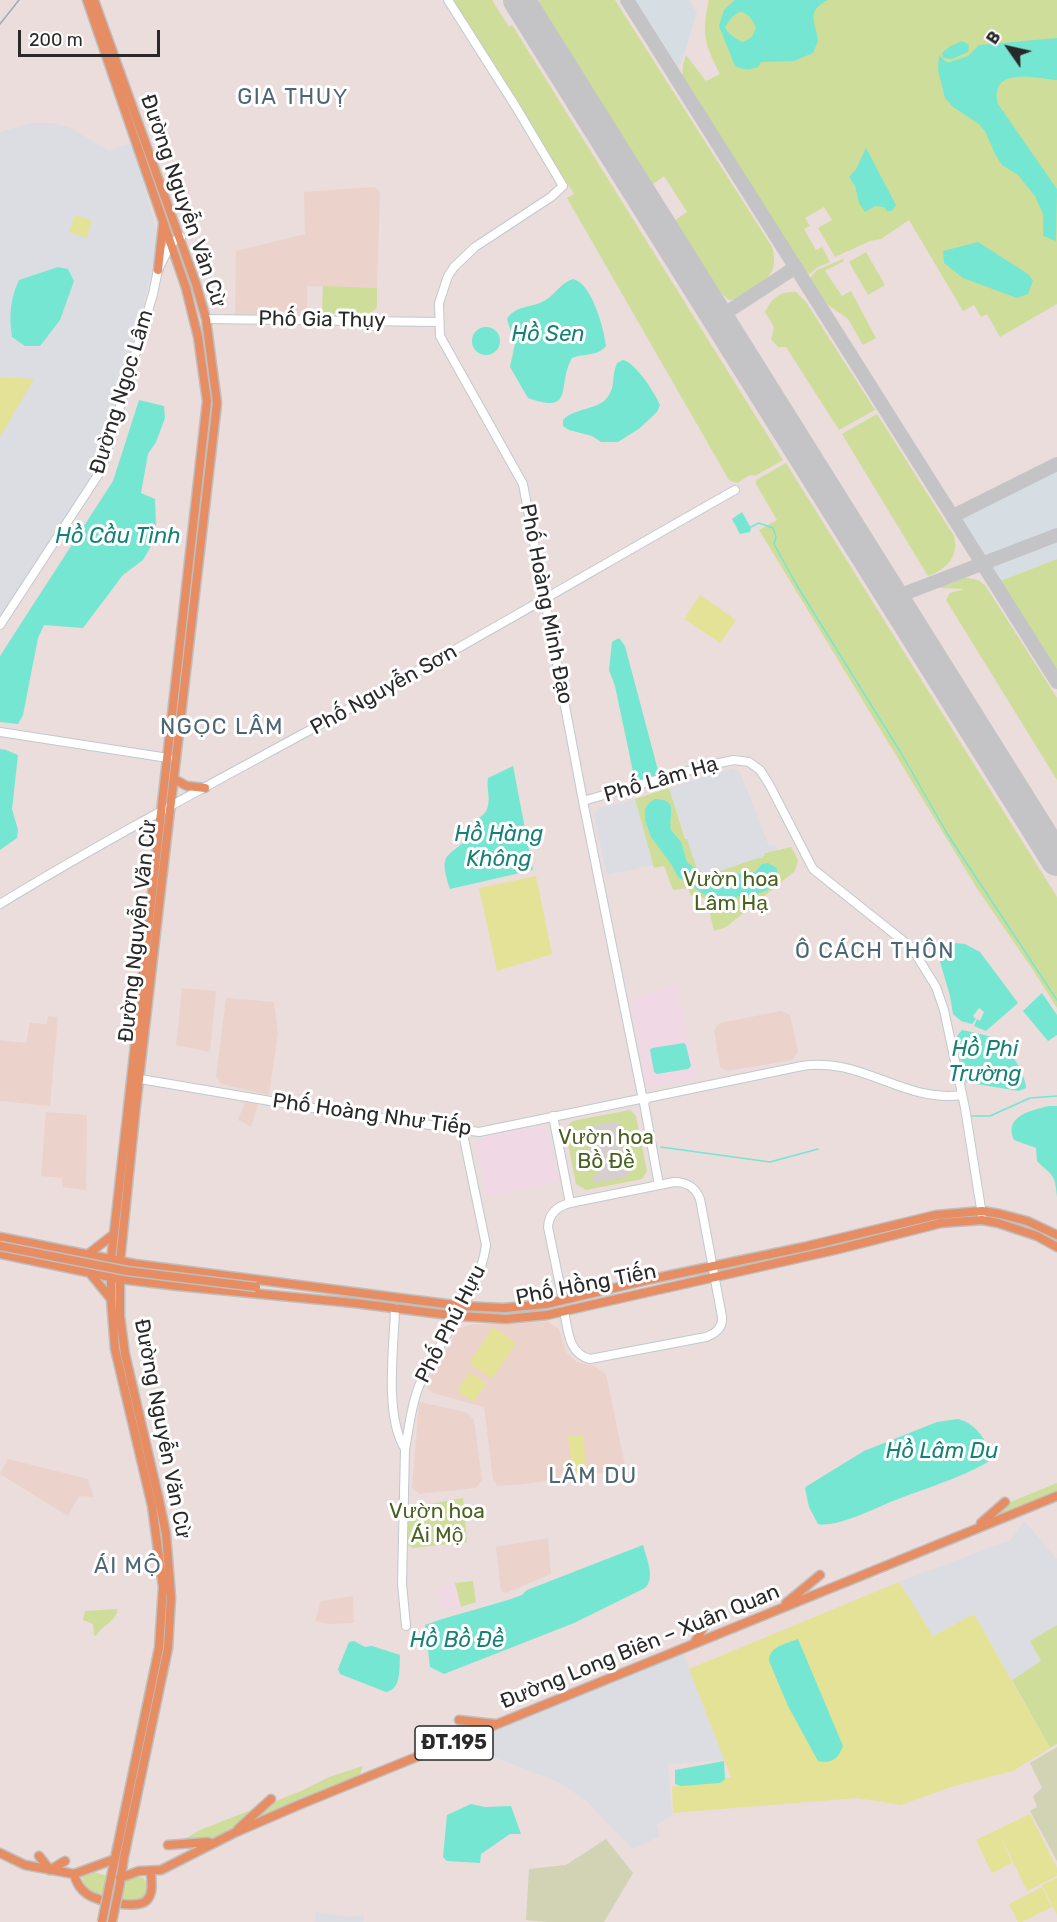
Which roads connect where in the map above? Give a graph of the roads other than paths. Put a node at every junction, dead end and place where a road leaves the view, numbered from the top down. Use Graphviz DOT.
graph roads {
  1 [pos="87,0"];
  2 [pos="94,0"];
  3 [pos="447,0"];
  4 [pos="163,221"];
  5 [pos="181,237"];
  6 [pos="171,243"];
  7 [pos="158,270"];
  8 [pos="206,319"];
  9 [pos="439,322"];
  10 [pos="735,490"];
  11 [pos="546,599"];
  12 [pos="0,625"];
  13 [pos="187,634"];
  14 [pos="0,732"];
  15 [pos="168,758"];
  16 [pos="174,779"];
  17 [pos="205,788"];
  18 [pos="584,801"];
  19 [pos="166,809"];
  20 [pos="0,904"];
  21 [pos="140,1079"];
  22 [pos="962,1095"];
  23 [pos="643,1099"];
  24 [pos="553,1116"];
  25 [pos="462,1129"];
  26 [pos="659,1185"];
  27 [pos="570,1203"];
  28 [pos="982,1216"];
  29 [pos="114,1234"];
  30 [pos="1057,1235"];
  31 [pos="0,1237"];
  32 [pos="0,1246"];
  33 [pos="1057,1247"];
  34 [pos="0,1254"];
  35 [pos="87,1255"];
  36 [pos="116,1261"];
  37 [pos="713,1265"];
  38 [pos="89,1272"];
  39 [pos="715,1277"];
  40 [pos="115,1278"];
  41 [pos="284,1283"];
  42 [pos="256,1287"];
  43 [pos="282,1295"];
  44 [pos="111,1299"];
  45 [pos="563,1300"];
  46 [pos="462,1306"];
  47 [pos="395,1308"];
  48 [pos="564,1311"];
  49 [pos="457,1316"];
  50 [pos="405,1449"];
  51 [pos="1057,1496"];
  52 [pos="1005,1502"];
  53 [pos="973,1529"];
  54 [pos="162,1535"];
  55 [pos="820,1575"];
  56 [pos="779,1608"];
  57 [pos="708,1619"];
  58 [pos="406,1626"];
  59 [pos="695,1642"];
  60 [pos="459,1720"];
  61 [pos="498,1725"];
  62 [pos="271,1799"];
  63 [pos="234,1833"];
  64 [pos="212,1844"];
  65 [pos="168,1845"];
  66 [pos="0,1853"];
  67 [pos="39,1856"];
  68 [pos="119,1858"];
  69 [pos="65,1861"];
  70 [pos="93,1867"];
  71 [pos="50,1870"];
  72 [pos="147,1871"];
  73 [pos="74,1874"];
  74 [pos="116,1876"];
  75 [pos="113,1890"];
  76 [pos="105,1922"];
  77 [pos="112,1922"];
  1 -- 4 [label="main road, Đường Nguyễn Văn Cừ"];
  2 -- 5 [label="main road, Đường Nguyễn Văn Cừ"];
  3 -- 9 [label="street, Phố Hoàng Minh Đạo"];
  4 -- 6 [label="main road, Đường Nguyễn Văn Cừ"];
  4 -- 7 [label="main road"];
  5 -- 6 [label="street"];
  5 -- 8 [label="main road, Đường Nguyễn Văn Cừ"];
  6 -- 7 [label="street, Đường Ngọc Lâm"];
  6 -- 13 [label="main road, Đường Nguyễn Văn Cừ"];
  7 -- 12 [label="street, Đường Ngọc Lâm"];
  8 -- 9 [label="street, Phố Gia Thụy"];
  8 -- 13 [label="main road, Đường Nguyễn Văn Cừ"];
  9 -- 11 [label="street, Phố Hoàng Minh Đạo"];
  10 -- 11 [label="street, Phố Nguyễn Sơn"];
  11 -- 17 [label="street, Phố Nguyễn Sơn"];
  11 -- 18 [label="street, Phố Hoàng Minh Đạo"];
  13 -- 15 [label="main road, Đường Nguyễn Văn Cừ"];
  13 -- 16 [label="main road, Đường Nguyễn Văn Cừ"];
  14 -- 15 [label="street"];
  15 -- 19 [label="main road, Đường Nguyễn Văn Cừ"];
  16 -- 17 [label="main road"];
  16 -- 19 [label="main road, Đường Nguyễn Văn Cừ"];
  17 -- 19 [label="street, Phố Nguyễn Sơn"];
  18 -- 22 [label="street, Phố Lâm Hạ"];
  18 -- 23 [label="street, Phố Hoàng Minh Đạo"];
  19 -- 20 [label="street, Phố Nguyễn Sơn"];
  19 -- 21 [label="main road, Đường Nguyễn Văn Cừ"];
  19 -- 29 [label="main road, Đường Nguyễn Văn Cừ"];
  21 -- 25 [label="street, Phố Hoàng Như Tiếp"];
  21 -- 36 [label="main road, Đường Nguyễn Văn Cừ"];
  22 -- 23 [label="street, Phố Hoàng Như Tiếp"];
  22 -- 28 [label="street, Phố Lâm Hạ"];
  23 -- 24 [label="street, Phố Hoàng Như Tiếp"];
  23 -- 26 [label="street, Phố Hoàng Minh Đạo"];
  24 -- 25 [label="street, Phố Hoàng Như Tiếp"];
  24 -- 27 [label="street"];
  25 -- 46 [label="street, Phố Phú Hựu"];
  26 -- 27 [label="street"];
  26 -- 37 [label="street"];
  27 -- 45 [label="street"];
  28 -- 30 [label="main road, Phố Hồng Tiến"];
  28 -- 33 [label="main road, Phố Hồng Tiến"];
  28 -- 37 [label="main road, Phố Hồng Tiến"];
  28 -- 39 [label="main road, Phố Hồng Tiến"];
  29 -- 35 [label="main road"];
  29 -- 36 [label="main road, Đường Nguyễn Văn Cừ"];
  31 -- 35 [label="main road, Phố Hồng Tiến"];
  32 -- 42 [label="main road, bridge"];
  34 -- 38 [label="main road, Phố Hồng Tiến"];
  35 -- 36 [label="main road, Phố Hồng Tiến"];
  36 -- 40 [label="main road, Đường Nguyễn Văn Cừ"];
  36 -- 41 [label="main road, Phố Hồng Tiến"];
  37 -- 39 [label="street"];
  37 -- 45 [label="main road, Phố Hồng Tiến"];
  38 -- 40 [label="main road, Phố Hồng Tiến"];
  38 -- 44 [label="main road"];
  39 -- 48 [label="main road, Phố Hồng Tiến"];
  39 -- 48 [label="street"];
  40 -- 43 [label="main road, Phố Hồng Tiến"];
  40 -- 44 [label="main road, Đường Nguyễn Văn Cừ"];
  40 -- 54 [label="main road, Đường Nguyễn Văn Cừ"];
  41 -- 42 [label="main road"];
  41 -- 46 [label="main road, Phố Hồng Tiến"];
  42 -- 43 [label="main road"];
  43 -- 47 [label="main road, Phố Hồng Tiến"];
  44 -- 54 [label="main road, Đường Nguyễn Văn Cừ"];
  45 -- 46 [label="main road, Phố Hồng Tiến"];
  46 -- 49 [label="street, Phố Phú Hựu"];
  47 -- 49 [label="main road, Phố Hồng Tiến"];
  47 -- 50 [label="street"];
  48 -- 49 [label="main road, Phố Hồng Tiến"];
  49 -- 50 [label="street, Phố Phú Hựu"];
  50 -- 58 [label="street"];
  51 -- 53 [label="main road, Đường Long Biên – Xuân Quan"];
  52 -- 53 [label="main road"];
  53 -- 56 [label="main road, Đường Long Biên – Xuân Quan"];
  54 -- 68 [label="main road, Đường Nguyễn Văn Cừ"];
  55 -- 56 [label="main road"];
  56 -- 59 [label="main road, Đường Long Biên – Xuân Quan / ĐT.195"];
  57 -- 59 [label="main road"];
  59 -- 61 [label="main road, Đường Long Biên – Xuân Quan / ĐT.195"];
  60 -- 61 [label="main road"];
  61 -- 63 [label="main road, Đường Long Biên – Xuân Quan / ĐT.195"];
  62 -- 63 [label="main road"];
  63 -- 64 [label="main road, Đường Long Biên – Xuân Quan / ĐT.195"];
  64 -- 65 [label="main road"];
  64 -- 72 [label="main road, Đường Long Biên – Xuân Quan / ĐT.195"];
  66 -- 71 [label="main road"];
  67 -- 71 [label="main road"];
  68 -- 70 [label="main road"];
  68 -- 72 [label="main road"];
  68 -- 74 [label="main road, Đường Nguyễn Văn Cừ"];
  69 -- 71 [label="main road"];
  70 -- 73 [label="main road"];
  70 -- 74 [label="main road"];
  71 -- 73 [label="main road"];
  72 -- 73 [label="main road"];
  72 -- 74 [label="main road, Đường Long Biên – Xuân Quan"];
  74 -- 75 [label="main road, Đường Nguyễn Văn Cừ"];
  75 -- 76 [label="main road, bridge"];
  75 -- 77 [label="main road, bridge"];
}
